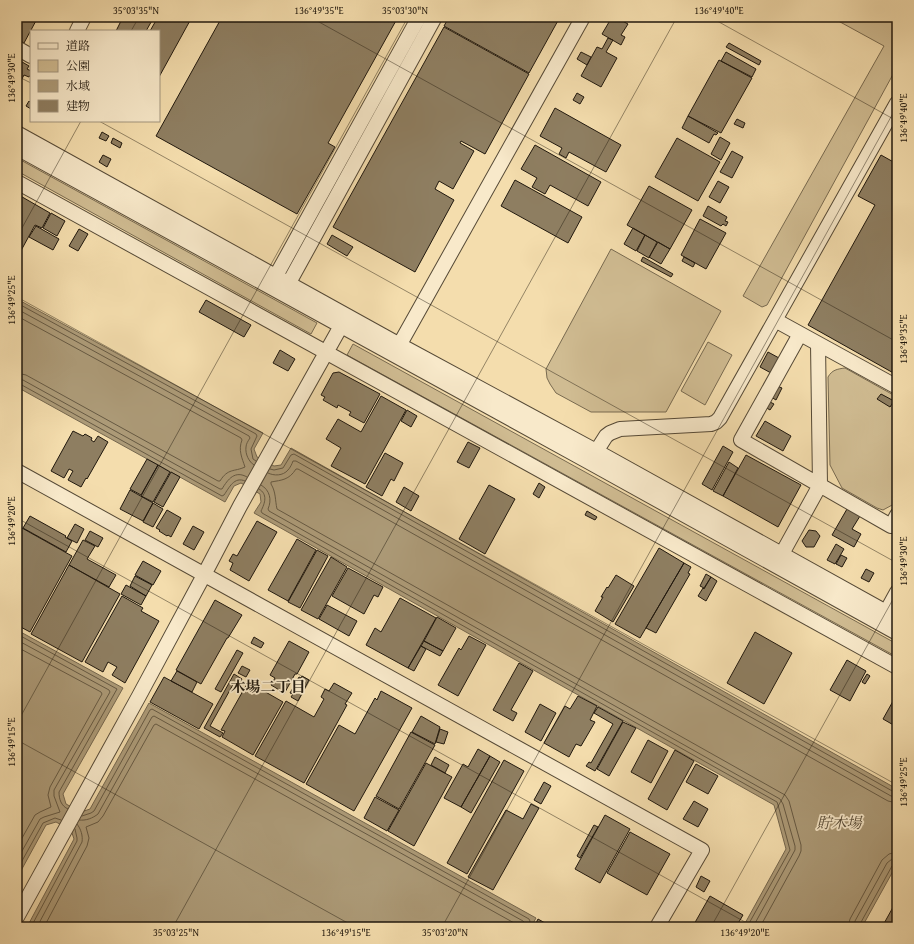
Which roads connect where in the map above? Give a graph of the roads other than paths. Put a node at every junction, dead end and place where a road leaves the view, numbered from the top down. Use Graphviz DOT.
graph roads {
  1 [pos="84,17"];
  2 [pos="419,17"];
  3 [pos="435,17"];
  4 [pos="583,17"];
  5 [pos="78,30"];
  6 [pos="17,48"];
  7 [pos="30,55"];
  8 [pos="897,103"];
  9 [pos="17,133"];
  10 [pos="17,148"];
  11 [pos="17,182"];
  12 [pos="273,281"];
  13 [pos="286,288"];
  14 [pos="774,320"];
  15 [pos="341,326"];
  16 [pos="800,334"];
  17 [pos="818,344"];
  18 [pos="397,350"];
  19 [pos="326,353"];
  20 [pos="897,387"];
  21 [pos="593,457"];
  22 [pos="17,471"];
  23 [pos="820,485"];
  24 [pos="897,515"];
  25 [pos="779,560"];
  26 [pos="204,575"];
  27 [pos="897,592"];
  28 [pos="891,615"];
  29 [pos="897,633"];
  30 [pos="897,667"];
  31 [pos="17,917"];
  32 [pos="657,927"];
  1 -- 5 [label="street"];
  2 -- 12 [label="street"];
  3 -- 13 [label="street"];
  4 -- 18 [label="street"];
  6 -- 7 [label="street"];
  8 -- 14 [label="street"];
  9 -- 12 [label="street"];
  10 -- 12 [label="street"];
  11 -- 19 [label="street"];
  12 -- 13 [label="street"];
  13 -- 15 [label="street"];
  13 -- 18 [label="street"];
  14 -- 16 [label="street"];
  14 -- 21 [label="street"];
  15 -- 18 [label="street"];
  15 -- 19 [label="street"];
  16 -- 17 [label="street"];
  16 -- 23 [label="street"];
  17 -- 20 [label="street"];
  17 -- 23 [label="street"];
  18 -- 21 [label="street"];
  19 -- 26 [label="street"];
  19 -- 30 [label="street"];
  21 -- 25 [label="street"];
  22 -- 26 [label="street"];
  23 -- 24 [label="street"];
  23 -- 25 [label="street"];
  25 -- 28 [label="street"];
  25 -- 29 [label="street"];
  26 -- 31 [label="street"];
  26 -- 32 [label="street"];
  27 -- 28 [label="street"];
}
